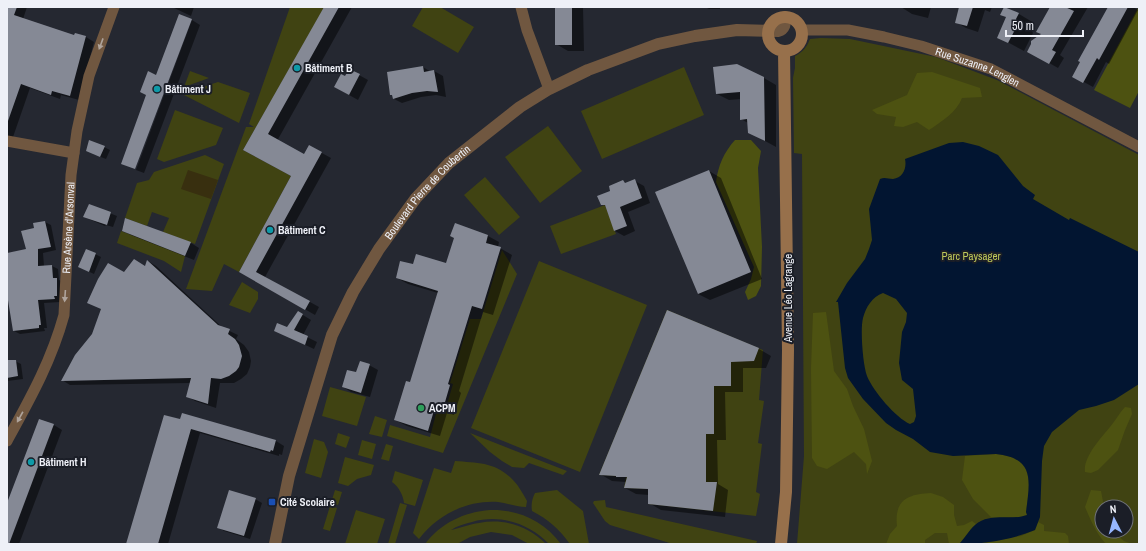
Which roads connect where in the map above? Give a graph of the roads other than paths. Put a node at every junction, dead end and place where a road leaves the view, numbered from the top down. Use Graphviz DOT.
graph roads {
  1 [pos="114,7"];
  2 [pos="521,7"];
  3 [pos="785,12"];
  4 [pos="769,30"];
  5 [pos="802,30"];
  6 [pos="784,51"];
  7 [pos="549,89"];
  8 [pos="7,141"];
  9 [pos="1139,147"];
  10 [pos="74,153"];
  11 [pos="7,441"];
  12 [pos="274,544"];
  13 [pos="781,544"];
  1 -- 10 [label="street, Rue Arsène d'Arsonval, one-way"];
  2 -- 7 [label="street"];
  3 -- 4 [label="main road"];
  3 -- 5 [label="main road"];
  4 -- 6 [label="main road"];
  4 -- 7 [label="street, Boulevard Pierre de Coubertin"];
  5 -- 6 [label="main road"];
  5 -- 9 [label="street, Rue Suzanne Lenglen"];
  6 -- 13 [label="main road, Avenue Léo Lagrange"];
  7 -- 12 [label="street, Boulevard Pierre de Coubertin"];
  8 -- 10 [label="street"];
  10 -- 11 [label="street, Rue Arsène d'Arsonval, one-way"];
}
